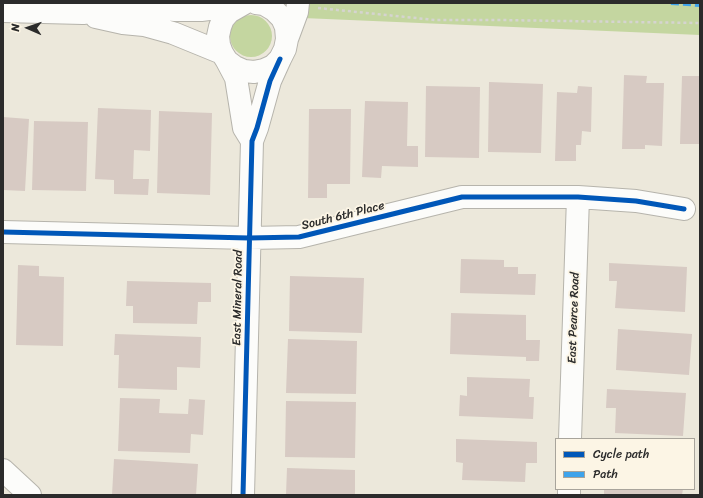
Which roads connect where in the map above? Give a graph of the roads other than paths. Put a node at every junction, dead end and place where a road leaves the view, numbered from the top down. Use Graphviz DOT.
graph roads {
  1 [pos="255,4"];
  2 [pos="298,5"];
  3 [pos="3,11"];
  4 [pos="83,13"];
  5 [pos="288,39"];
  6 [pos="225,57"];
  7 [pos="280,59"];
  8 [pos="252,141"];
  9 [pos="578,197"];
  10 [pos="684,209"];
  11 [pos="3,232"];
  12 [pos="249,238"];
  13 [pos="570,438"];
  14 [pos="3,470"];
  15 [pos="30,495"];
  16 [pos="243,495"];
  1 -- 4 [label="street"];
  1 -- 5 [label="street"];
  1 -- 6 [label="street"];
  2 -- 5 [label="street"];
  3 -- 4 [label="street"];
  4 -- 6 [label="street"];
  5 -- 7 [label="street"];
  6 -- 7 [label="street"];
  6 -- 8 [label="street, East Mineral Road"];
  7 -- 8 [label="street, East Mineral Road"];
  8 -- 12 [label="street, East Mineral Road"];
  9 -- 10 [label="street, South 6th Place"];
  9 -- 12 [label="street, South 6th Place"];
  9 -- 13 [label="street, East Pearce Road"];
  11 -- 12 [label="street, South 6th Place"];
  12 -- 16 [label="street, East Mineral Road"];
  14 -- 15 [label="street"];
}
